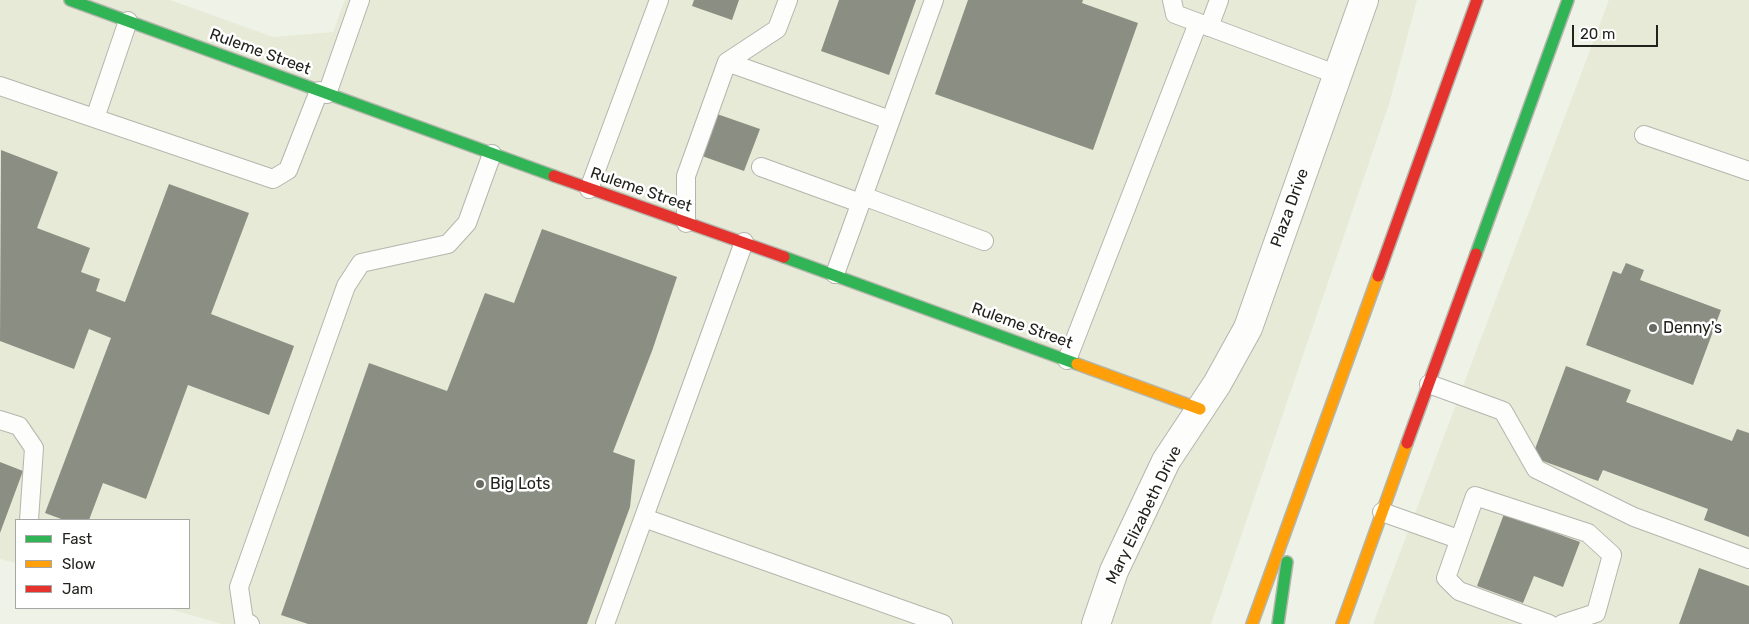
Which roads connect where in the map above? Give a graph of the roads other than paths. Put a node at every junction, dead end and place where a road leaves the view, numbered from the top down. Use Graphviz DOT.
graph roads {
  1 [pos="70,0"];
  2 [pos="360,0"];
  3 [pos="660,0"];
  4 [pos="788,0"];
  5 [pos="934,0"];
  6 [pos="1172,0"];
  7 [pos="1219,0"];
  8 [pos="1364,0"];
  9 [pos="1477,0"];
  10 [pos="1568,0"];
  11 [pos="128,21"];
  12 [pos="1204,25"];
  13 [pos="727,62"];
  14 [pos="1338,75"];
  15 [pos="0,86"];
  16 [pos="323,92"];
  17 [pos="95,118"];
  18 [pos="890,120"];
  19 [pos="1644,135"];
  20 [pos="492,154"];
  21 [pos="761,167"];
  22 [pos="1749,171"];
  23 [pos="589,189"];
  24 [pos="861,200"];
  25 [pos="686,223"];
  26 [pos="984,241"];
  27 [pos="744,242"];
  28 [pos="835,274"];
  29 [pos="1067,360"];
  30 [pos="1429,384"];
  31 [pos="1200,409"];
  32 [pos="0,420"];
  33 [pos="1294,510"];
  34 [pos="1382,512"];
  35 [pos="644,518"];
  36 [pos="29,519"];
  37 [pos="1458,539"];
  38 [pos="1749,559"];
  39 [pos="250,624"];
  40 [pos="605,624"];
  41 [pos="943,624"];
  42 [pos="1096,624"];
  43 [pos="1252,624"];
  44 [pos="1278,624"];
  45 [pos="1342,624"];
  46 [pos="1549,624"];
  47 [pos="1562,624"];
  1 -- 11 [label="main road, Ruleme Street"];
  2 -- 16 [label="lane"];
  3 -- 23 [label="lane"];
  4 -- 13 [label="lane"];
  5 -- 18 [label="lane"];
  6 -- 12 [label="lane"];
  7 -- 12 [label="lane"];
  8 -- 14 [label="street, Plaza Drive"];
  9 -- 33 [label="main road"];
  10 -- 30 [label="main road"];
  11 -- 16 [label="main road, Ruleme Street"];
  11 -- 17 [label="lane"];
  12 -- 14 [label="lane"];
  12 -- 29 [label="lane"];
  13 -- 18 [label="lane"];
  13 -- 25 [label="lane"];
  14 -- 31 [label="street, Plaza Drive"];
  15 -- 17 [label="lane"];
  16 -- 17 [label="lane"];
  16 -- 20 [label="main road, Ruleme Street"];
  18 -- 24 [label="lane"];
  19 -- 22 [label="lane"];
  20 -- 23 [label="main road, Ruleme Street"];
  20 -- 39 [label="lane"];
  21 -- 24 [label="lane"];
  23 -- 25 [label="main road, Ruleme Street"];
  24 -- 26 [label="lane"];
  24 -- 28 [label="lane"];
  25 -- 27 [label="main road, Ruleme Street"];
  27 -- 28 [label="main road, Ruleme Street"];
  27 -- 35 [label="lane"];
  28 -- 29 [label="main road, Ruleme Street"];
  29 -- 31 [label="main road, Ruleme Street"];
  30 -- 34 [label="main road"];
  30 -- 38 [label="lane"];
  31 -- 42 [label="street, Mary Elizabeth Drive"];
  32 -- 36 [label="lane"];
  33 -- 43 [label="main road"];
  33 -- 44 [label="main road"];
  34 -- 37 [label="lane"];
  34 -- 45 [label="main road"];
  35 -- 40 [label="lane"];
  35 -- 41 [label="lane"];
  37 -- 46 [label="lane"];
  37 -- 47 [label="lane"];
}
